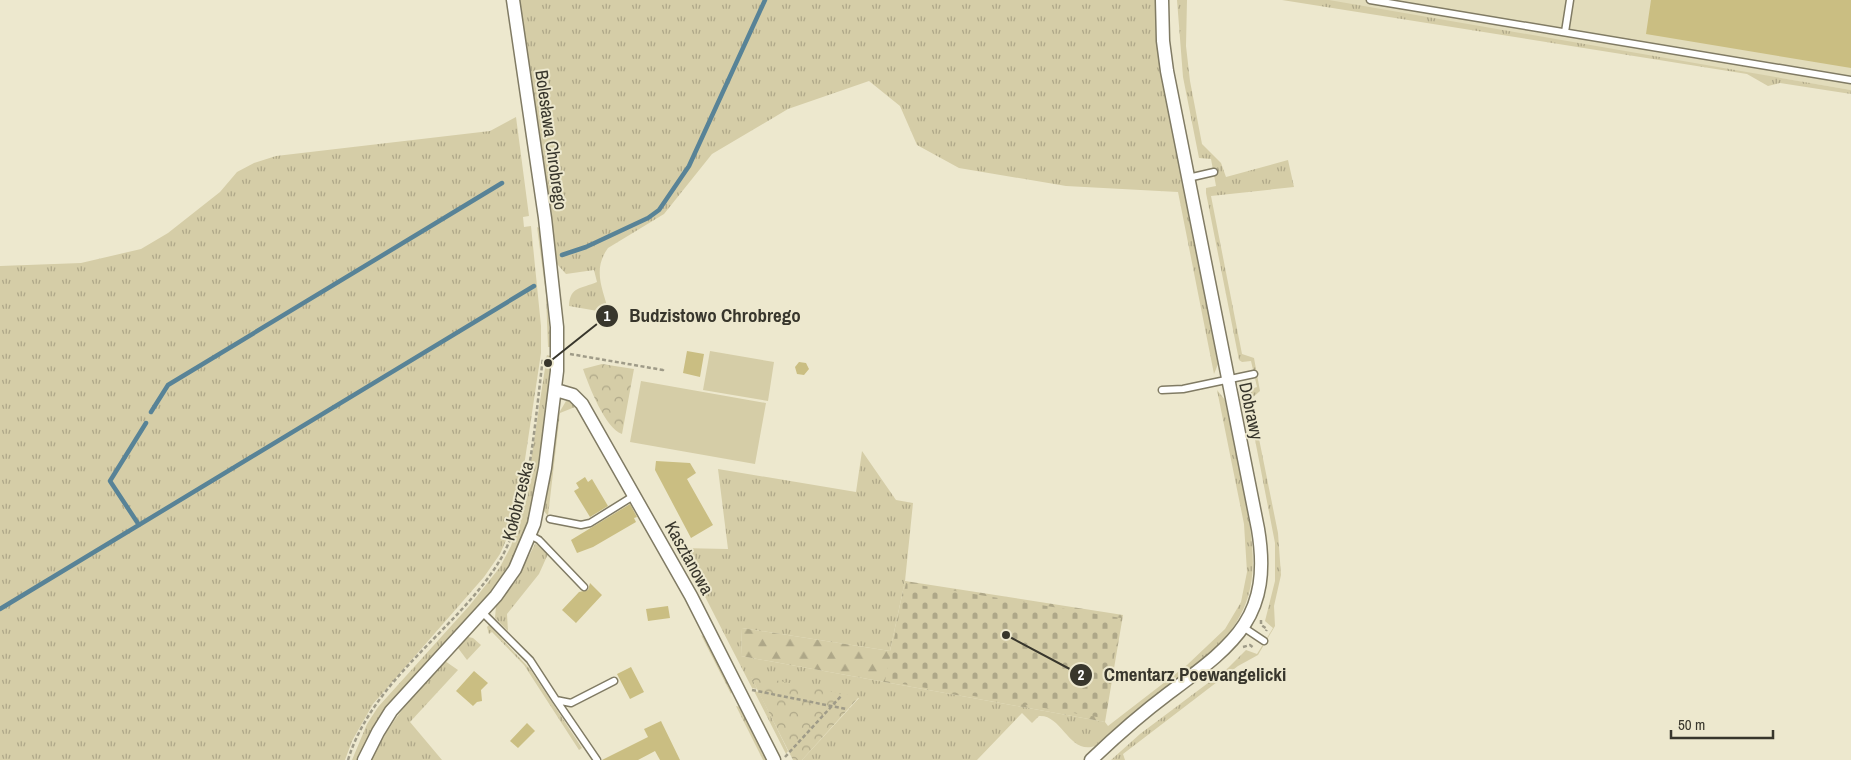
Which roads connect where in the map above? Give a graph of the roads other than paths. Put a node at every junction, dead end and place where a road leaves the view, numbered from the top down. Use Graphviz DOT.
graph roads {
  1 [pos="513,0"];
  2 [pos="1162,0"];
  3 [pos="1370,0"];
  4 [pos="1570,0"];
  5 [pos="1565,32"];
  6 [pos="1851,80"];
  7 [pos="1214,172"];
  8 [pos="1188,178"];
  9 [pos="554,285"];
  10 [pos="1254,374"];
  11 [pos="1227,379"];
  12 [pos="556,390"];
  13 [pos="1162,390"];
  14 [pos="635,496"];
  15 [pos="550,519"];
  16 [pos="530,535"];
  17 [pos="584,587"];
  18 [pos="482,612"];
  19 [pos="1243,627"];
  20 [pos="1264,641"];
  21 [pos="614,681"];
  22 [pos="556,700"];
  23 [pos="779,759"];
  24 [pos="364,760"];
  25 [pos="597,760"];
  26 [pos="1091,760"];
  1 -- 9 [label="street, Bolesława Chrobrego"];
  2 -- 8 [label="street, Dobrawy"];
  3 -- 5 [label="lane"];
  4 -- 5 [label="lane"];
  5 -- 6 [label="lane"];
  7 -- 8 [label="lane"];
  8 -- 11 [label="street, Dobrawy"];
  9 -- 12 [label="street, Kołobrzeska"];
  10 -- 11 [label="lane"];
  11 -- 13 [label="lane"];
  11 -- 19 [label="street, Dobrawy"];
  12 -- 14 [label="street, Kasztanowa"];
  12 -- 16 [label="street, Kołobrzeska"];
  14 -- 15 [label="lane"];
  14 -- 23 [label="street, Kasztanowa"];
  16 -- 17 [label="lane"];
  16 -- 18 [label="street, Kołobrzeska"];
  18 -- 22 [label="lane"];
  18 -- 24 [label="street, Kołobrzeska"];
  19 -- 20 [label="lane"];
  19 -- 26 [label="street, Dobrawy"];
  21 -- 22 [label="lane"];
  22 -- 25 [label="lane"];
}
